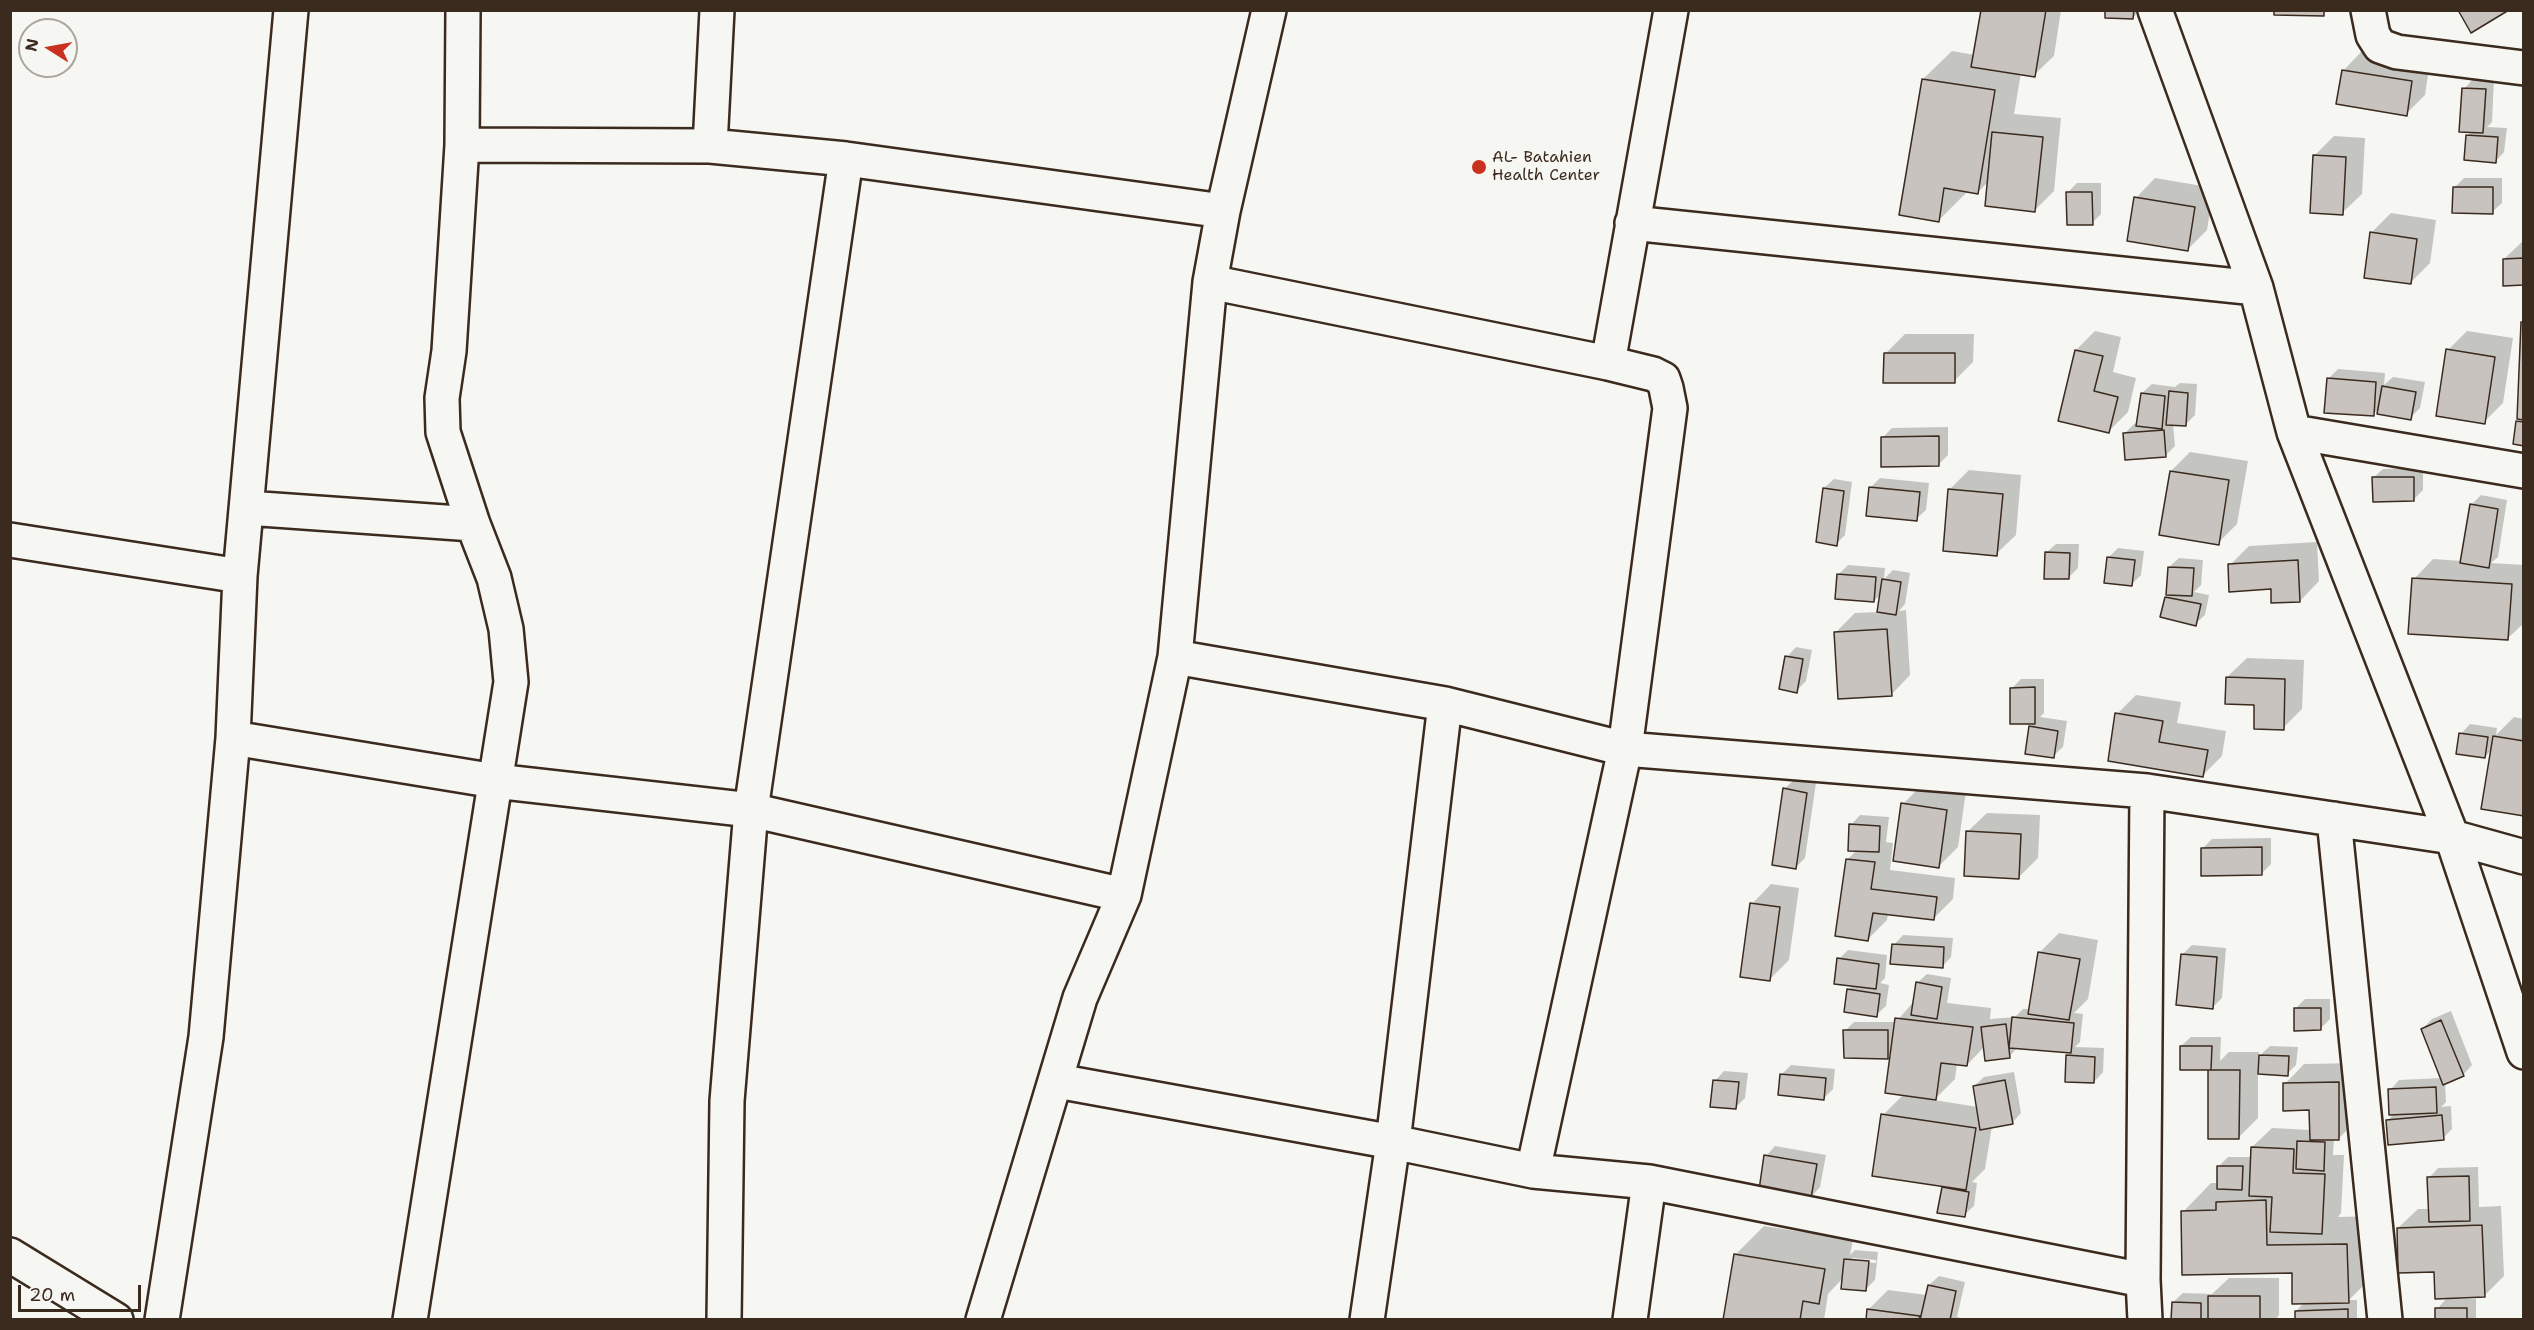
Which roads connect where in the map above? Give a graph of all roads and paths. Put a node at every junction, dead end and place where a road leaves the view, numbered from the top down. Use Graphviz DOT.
graph roads {
  1 [pos="291,10"];
  2 [pos="463,10"];
  3 [pos="717,10"];
  4 [pos="1269,10"];
  5 [pos="1671,10"];
  6 [pos="2156,10"];
  7 [pos="2368,10"];
  8 [pos="2523,68"];
  9 [pos="462,146"];
  10 [pos="710,146"];
  11 [pos="846,159"];
  12 [pos="1223,211"];
  13 [pos="1632,223"];
  14 [pos="1210,282"];
  15 [pos="2256,288"];
  16 [pos="1608,363"];
  17 [pos="2294,432"];
  18 [pos="2523,471"];
  19 [pos="247,508"];
  20 [pos="473,524"];
  21 [pos="10,540"];
  22 [pos="240,576"];
  23 [pos="1175,657"];
  24 [pos="1445,704"];
  25 [pos="233,738"];
  26 [pos="1625,749"];
  27 [pos="495,781"];
  28 [pos="2147,791"];
  29 [pos="751,810"];
  30 [pos="2334,819"];
  31 [pos="2452,837"];
  32 [pos="2523,857"];
  33 [pos="1124,895"];
  34 [pos="2523,1053"];
  35 [pos="1057,1081"];
  36 [pos="1393,1142"];
  37 [pos="1533,1171"];
  38 [pos="1649,1182"];
  39 [pos="10,1255"];
  40 [pos="2143,1280"];
  41 [pos="116,1320"];
  42 [pos="162,1320"];
  43 [pos="410,1320"];
  44 [pos="724,1320"];
  45 [pos="983,1320"];
  46 [pos="1367,1320"];
  47 [pos="1630,1320"];
  48 [pos="2145,1320"];
  49 [pos="2385,1320"];
  1 -- 19 [label="street"];
  2 -- 9 [label="street"];
  3 -- 10 [label="street"];
  4 -- 12 [label="street"];
  5 -- 13 [label="street"];
  6 -- 15 [label="street"];
  7 -- 8 [label="street"];
  9 -- 10 [label="street"];
  9 -- 20 [label="street"];
  10 -- 11 [label="street"];
  11 -- 12 [label="street"];
  11 -- 29 [label="street"];
  12 -- 14 [label="street"];
  13 -- 15 [label="street"];
  13 -- 16 [label="street"];
  14 -- 16 [label="street"];
  14 -- 23 [label="street"];
  15 -- 17 [label="street"];
  16 -- 26 [label="street"];
  17 -- 18 [label="street"];
  17 -- 31 [label="street"];
  19 -- 20 [label="street"];
  19 -- 22 [label="street"];
  20 -- 27 [label="street"];
  21 -- 22 [label="street"];
  22 -- 25 [label="street"];
  23 -- 24 [label="street"];
  23 -- 33 [label="street"];
  24 -- 26 [label="street"];
  24 -- 36 [label="street"];
  25 -- 27 [label="street"];
  25 -- 42 [label="street"];
  26 -- 28 [label="street"];
  26 -- 37 [label="street"];
  27 -- 29 [label="street"];
  27 -- 43 [label="street"];
  28 -- 30 [label="street"];
  28 -- 40 [label="street"];
  29 -- 33 [label="street"];
  29 -- 44 [label="street"];
  30 -- 31 [label="street"];
  30 -- 49 [label="street"];
  31 -- 32 [label="street"];
  31 -- 34 [label="street"];
  33 -- 35 [label="street"];
  35 -- 36 [label="street"];
  35 -- 45 [label="street"];
  36 -- 37 [label="street"];
  36 -- 46 [label="street"];
  37 -- 38 [label="street"];
  38 -- 40 [label="street"];
  38 -- 47 [label="street"];
  39 -- 41 [label="street"];
  40 -- 48 [label="street"];
}
